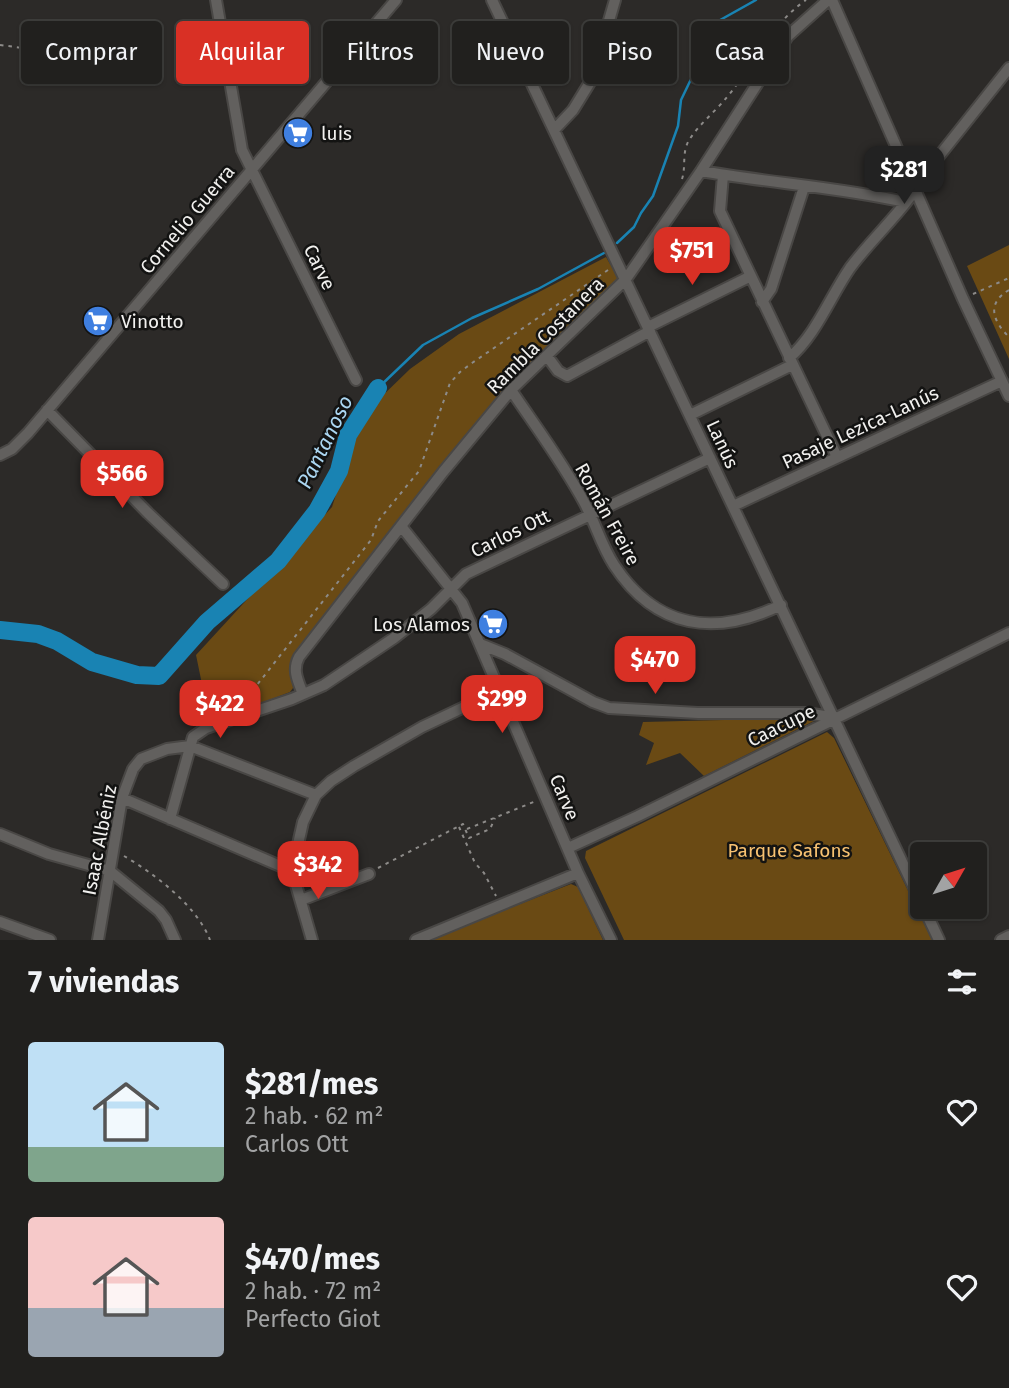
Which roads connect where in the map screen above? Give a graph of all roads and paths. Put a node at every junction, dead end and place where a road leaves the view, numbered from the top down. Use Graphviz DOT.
graph roads {
  1 [pos="216,0"];
  2 [pos="396,0"];
  3 [pos="492,0"];
  4 [pos="615,0"];
  5 [pos="806,0"];
  6 [pos="830,0"];
  7 [pos="0,45"];
  8 [pos="21,48"];
  9 [pos="1009,68"];
  10 [pos="554,130"];
  11 [pos="252,170"];
  12 [pos="701,171"];
  13 [pos="723,175"];
  14 [pos="682,178"];
  15 [pos="804,187"];
  16 [pos="915,192"];
  17 [pos="905,202"];
  18 [pos="618,263"];
  19 [pos="751,276"];
  20 [pos="1009,278"];
  21 [pos="626,279"];
  22 [pos="1009,290"];
  23 [pos="962,299"];
  24 [pos="762,302"];
  25 [pos="649,329"];
  26 [pos="1009,337"];
  27 [pos="547,356"];
  28 [pos="791,361"];
  29 [pos="356,380"];
  30 [pos="1002,381"];
  31 [pos="511,390"];
  32 [pos="1009,396"];
  33 [pos="47,410"];
  34 [pos="690,415"];
  35 [pos="0,454"];
  36 [pos="710,457"];
  37 [pos="837,457"];
  38 [pos="733,506"];
  39 [pos="590,515"];
  40 [pos="401,526"];
  41 [pos="223,584"];
  42 [pos="452,588"];
  43 [pos="782,605"];
  44 [pos="1009,632"];
  45 [pos="480,644"];
  46 [pos="500,690"];
  47 [pos="303,694"];
  48 [pos="236,718"];
  49 [pos="835,718"];
  50 [pos="190,746"];
  51 [pos="316,795"];
  52 [pos="546,796"];
  53 [pos="122,798"];
  54 [pos="495,818"];
  55 [pos="170,819"];
  56 [pos="458,826"];
  57 [pos="466,830"];
  58 [pos="0,834"];
  59 [pos="568,848"];
  60 [pos="113,851"];
  61 [pos="292,871"];
  62 [pos="110,872"];
  63 [pos="578,873"];
  64 [pos="369,874"];
  65 [pos="910,877"];
  66 [pos="301,900"];
  67 [pos="500,905"];
  68 [pos="929,919"];
  69 [pos="0,922"];
  70 [pos="1009,936"];
  71 [pos="50,940"];
  72 [pos="99,940"];
  73 [pos="175,940"];
  74 [pos="210,940"];
  75 [pos="312,940"];
  76 [pos="416,940"];
  77 [pos="611,940"];
  78 [pos="939,940"];
  79 [pos="1002,940"];
  1 -- 11 [label="street, Carve"];
  2 -- 11 [label="street, Cornelio Guerra"];
  3 -- 10 [label="street, Lanús"];
  4 -- 10 [label="street"];
  5 -- 14 [label="path"];
  6 -- 12 [label="street, Rambla Costanera"];
  6 -- 16 [label="street"];
  7 -- 8 [label="path"];
  9 -- 16 [label="street"];
  10 -- 18 [label="street, Lanús"];
  11 -- 29 [label="street, Carve"];
  11 -- 33 [label="street, Cornelio Guerra"];
  12 -- 13 [label="street"];
  12 -- 21 [label="street, Rambla Costanera"];
  13 -- 15 [label="street"];
  13 -- 19 [label="street"];
  15 -- 17 [label="street"];
  15 -- 24 [label="street"];
  16 -- 17 [label="street"];
  16 -- 23 [label="street"];
  17 -- 28 [label="street"];
  18 -- 21 [label="street, Lanús"];
  18 -- 48 [label="path"];
  19 -- 24 [label="street"];
  19 -- 25 [label="street"];
  20 -- 23 [label="path"];
  21 -- 25 [label="street, Lanús"];
  21 -- 27 [label="street, Rambla Costanera"];
  22 -- 26 [label="path"];
  23 -- 30 [label="street"];
  24 -- 28 [label="street"];
  25 -- 27 [label="street"];
  25 -- 34 [label="street, Lanús"];
  27 -- 31 [label="street, Rambla Costanera"];
  28 -- 34 [label="street"];
  28 -- 37 [label="street"];
  30 -- 32 [label="street"];
  30 -- 37 [label="street, Pasaje Lezica-Lanús"];
  31 -- 39 [label="street, Román Freire"];
  31 -- 40 [label="street, Rambla Costanera"];
  33 -- 35 [label="street, Cornelio Guerra"];
  33 -- 41 [label="street"];
  34 -- 36 [label="street, Lanús"];
  36 -- 38 [label="street, Lanús"];
  36 -- 39 [label="street, Carlos Ott"];
  37 -- 38 [label="street, Pasaje Lezica-Lanús"];
  38 -- 43 [label="street, Lanús"];
  39 -- 42 [label="street, Carlos Ott"];
  39 -- 43 [label="street, Román Freire"];
  40 -- 42 [label="street, Carve"];
  40 -- 47 [label="street, Rambla Costanera"];
  42 -- 45 [label="street, Carve"];
  42 -- 47 [label="street, Carlos Ott"];
  43 -- 49 [label="street, Lanús"];
  44 -- 49 [label="street, Caacupe"];
  45 -- 46 [label="street, Carve"];
  45 -- 49 [label="street"];
  46 -- 51 [label="street"];
  46 -- 52 [label="street, Carve"];
  47 -- 48 [label="street, Carlos Ott"];
  48 -- 50 [label="street, Carlos Ott"];
  49 -- 59 [label="street, Caacupe"];
  49 -- 65 [label="street, Lanús"];
  50 -- 51 [label="street"];
  50 -- 53 [label="street, Isaac Albéniz"];
  50 -- 55 [label="street"];
  51 -- 61 [label="street"];
  52 -- 54 [label="path"];
  52 -- 59 [label="street, Carve"];
  53 -- 55 [label="street"];
  53 -- 60 [label="street, Isaac Albéniz"];
  54 -- 57 [label="path"];
  54 -- 57 [label="path"];
  55 -- 61 [label="street"];
  56 -- 57 [label="path"];
  56 -- 64 [label="path"];
  56 -- 67 [label="path"];
  58 -- 62 [label="street"];
  59 -- 63 [label="street, Carve"];
  60 -- 62 [label="street, Isaac Albéniz"];
  60 -- 74 [label="path"];
  61 -- 66 [label="street"];
  62 -- 72 [label="street, Isaac Albéniz"];
  62 -- 73 [label="street"];
  63 -- 67 [label="street"];
  63 -- 77 [label="street, Carve"];
  64 -- 66 [label="street"];
  66 -- 75 [label="street"];
  67 -- 76 [label="street"];
  68 -- 78 [label="street, Lanús"];
  69 -- 71 [label="street"];
  70 -- 79 [label="street"];
}
